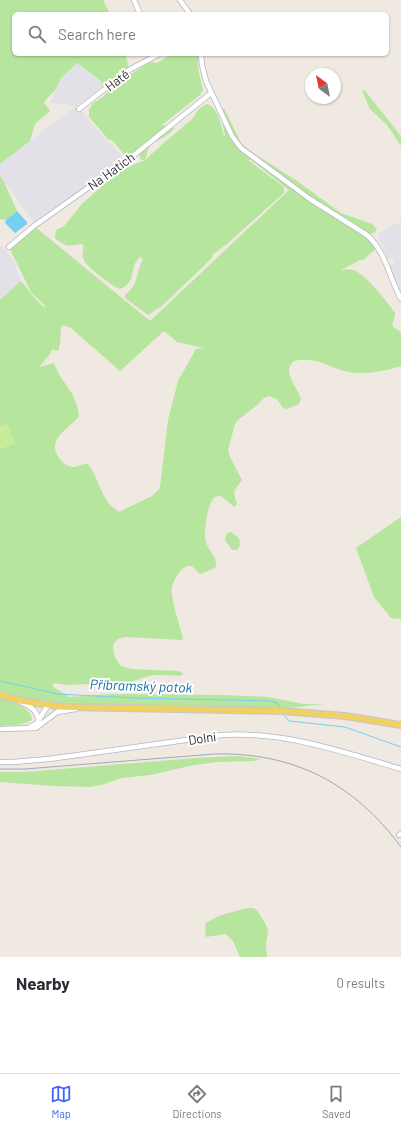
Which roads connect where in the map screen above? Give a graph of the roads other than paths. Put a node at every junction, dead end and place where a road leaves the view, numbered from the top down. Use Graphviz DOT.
graph roads {
  1 [pos="134,0"];
  2 [pos="180,0"];
  3 [pos="139,12"];
  4 [pos="189,12"];
  5 [pos="154,56"];
  6 [pos="201,56"];
  7 [pos="211,93"];
  8 [pos="79,109"];
  9 [pos="9,246"];
  10 [pos="401,299"];
  11 [pos="0,695"];
  12 [pos="14,699"];
  13 [pos="48,705"];
  14 [pos="88,707"];
  15 [pos="39,721"];
  16 [pos="46,721"];
  17 [pos="401,725"];
  18 [pos="0,729"];
  19 [pos="24,729"];
  20 [pos="0,762"];
  21 [pos="401,769"];
  1 -- 3 [label="street"];
  2 -- 4 [label="street"];
  5 -- 8 [label="street, Hatě"];
  6 -- 7 [label="street"];
  7 -- 9 [label="street, Na Hatích"];
  7 -- 10 [label="street"];
  11 -- 12 [label="main road"];
  12 -- 13 [label="main road"];
  12 -- 15 [label="street"];
  13 -- 14 [label="main road"];
  13 -- 15 [label="street"];
  13 -- 16 [label="street"];
  14 -- 16 [label="street"];
  14 -- 17 [label="main road"];
  15 -- 19 [label="street"];
  16 -- 19 [label="street"];
  18 -- 19 [label="street"];
  20 -- 21 [label="street, Dolní"];
}
